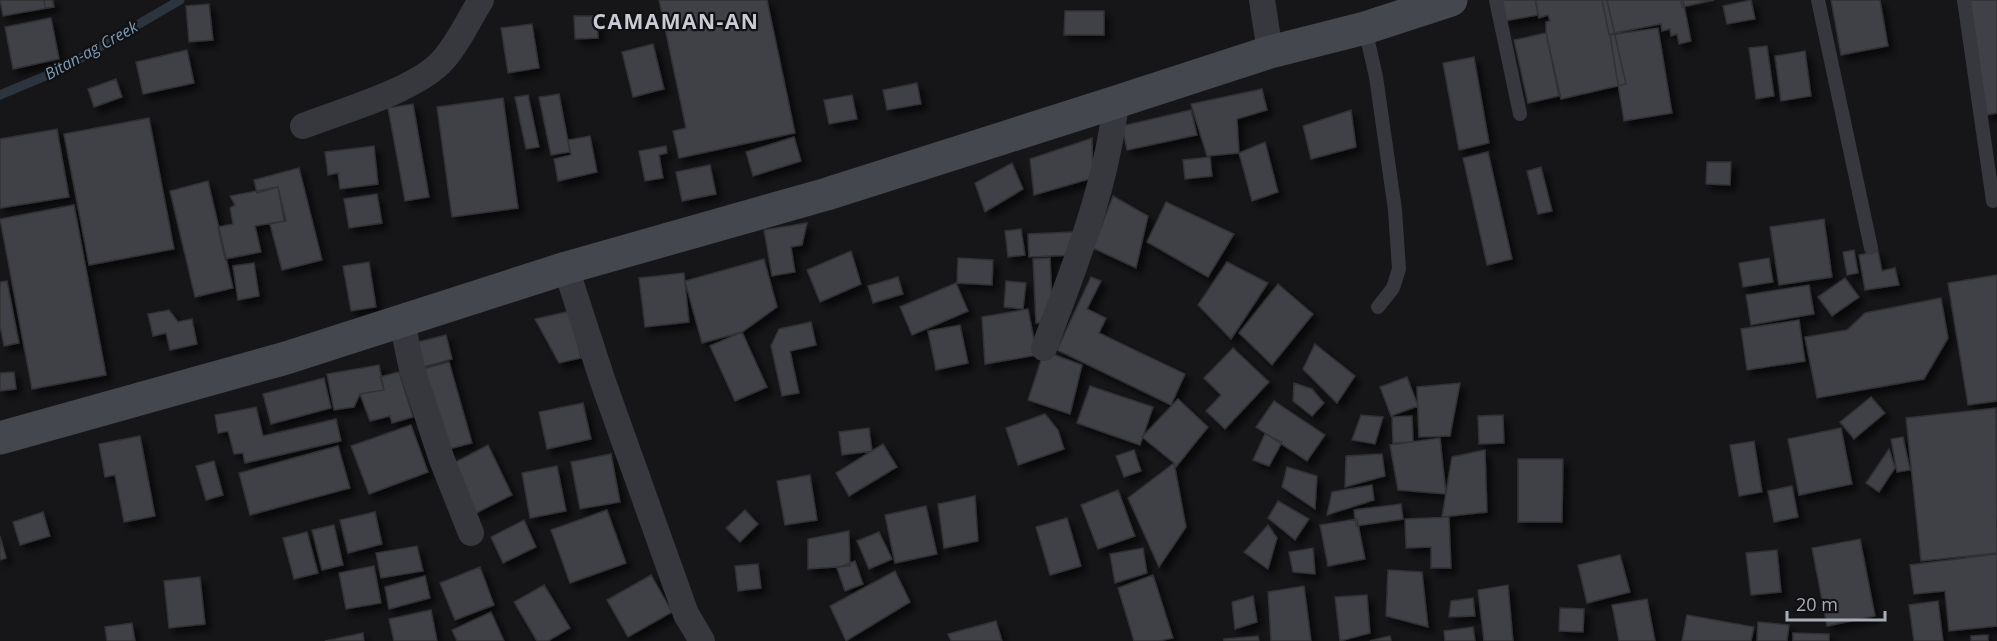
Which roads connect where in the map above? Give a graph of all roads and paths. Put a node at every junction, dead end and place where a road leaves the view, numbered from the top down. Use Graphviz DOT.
graph roads {
  1 [pos="481,0"];
  2 [pos="1262,0"];
  3 [pos="1451,0"];
  4 [pos="1496,0"];
  5 [pos="1818,0"];
  6 [pos="1964,0"];
  7 [pos="1365,28"];
  8 [pos="1270,52"];
  9 [pos="1116,102"];
  10 [pos="1520,114"];
  11 [pos="303,126"];
  12 [pos="1993,201"];
  13 [pos="1871,248"];
  14 [pos="566,268"];
  15 [pos="1378,307"];
  16 [pos="402,322"];
  17 [pos="1044,348"];
  18 [pos="0,438"];
  19 [pos="471,533"];
  20 [pos="702,641"];
  1 -- 11 [label="street"];
  2 -- 8 [label="street"];
  3 -- 7 [label="main road"];
  4 -- 10 [label="lane"];
  5 -- 13 [label="lane"];
  6 -- 12 [label="lane"];
  7 -- 8 [label="main road"];
  7 -- 15 [label="lane"];
  8 -- 9 [label="main road"];
  9 -- 14 [label="main road"];
  9 -- 17 [label="street"];
  14 -- 16 [label="main road"];
  14 -- 20 [label="street"];
  16 -- 18 [label="main road"];
  16 -- 19 [label="street"];
}
